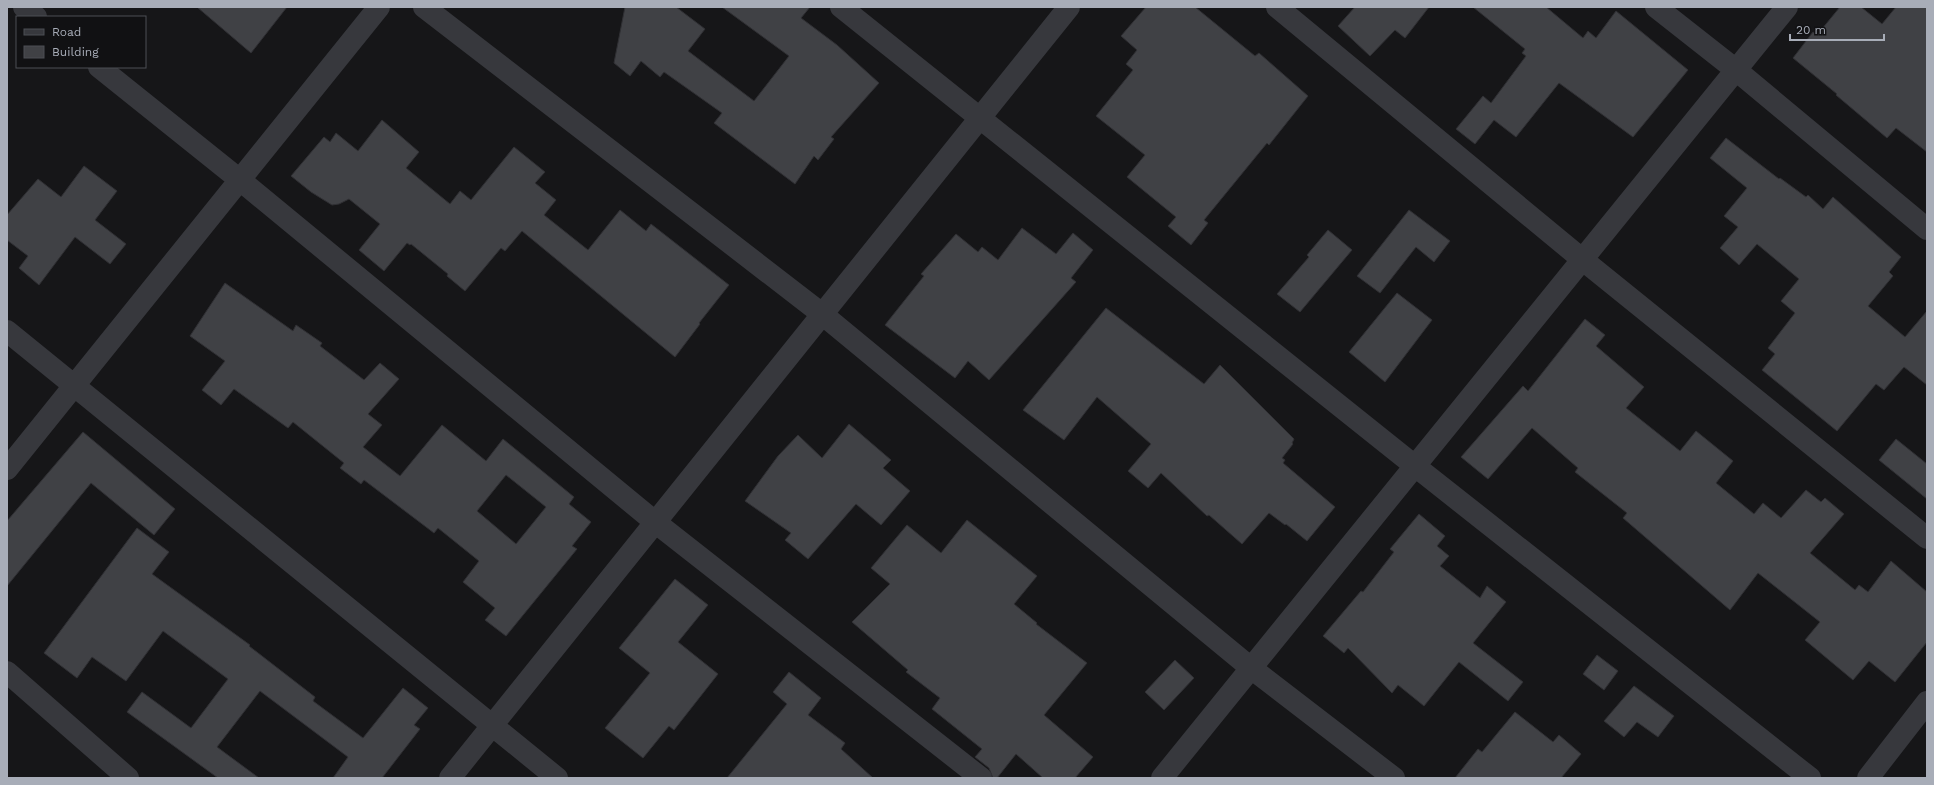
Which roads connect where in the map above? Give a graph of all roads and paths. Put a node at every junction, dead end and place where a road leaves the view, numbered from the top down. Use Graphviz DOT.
graph roads {
  1 [pos="24,7"];
  2 [pos="379,7"];
  3 [pos="424,7"];
  4 [pos="841,7"];
  5 [pos="1069,7"];
  6 [pos="1277,7"];
  7 [pos="1656,7"];
  8 [pos="1787,7"];
  9 [pos="35,16"];
  10 [pos="100,68"];
  11 [pos="1736,70"];
  12 [pos="980,118"];
  13 [pos="240,180"];
  14 [pos="1927,229"];
  15 [pos="1583,260"];
  16 [pos="822,314"];
  17 [pos="7,331"];
  18 [pos="74,386"];
  19 [pos="1415,466"];
  20 [pos="7,468"];
  21 [pos="655,522"];
  22 [pos="1927,538"];
  23 [pos="1251,668"];
  24 [pos="7,672"];
  25 [pos="1927,702"];
  26 [pos="491,726"];
  27 [pos="128,778"];
  28 [pos="450,778"];
  29 [pos="557,778"];
  30 [pos="981,778"];
  31 [pos="1162,778"];
  32 [pos="1394,778"];
  33 [pos="1810,778"];
  34 [pos="1868,778"];
  1 -- 9 [label="street"];
  2 -- 13 [label="street"];
  3 -- 16 [label="street"];
  4 -- 12 [label="street"];
  5 -- 12 [label="street"];
  6 -- 15 [label="street"];
  7 -- 11 [label="street"];
  8 -- 11 [label="street"];
  10 -- 13 [label="street"];
  11 -- 14 [label="street"];
  11 -- 15 [label="street"];
  12 -- 16 [label="street"];
  12 -- 19 [label="street"];
  13 -- 18 [label="street"];
  13 -- 21 [label="street"];
  15 -- 19 [label="street"];
  15 -- 22 [label="street"];
  16 -- 21 [label="street"];
  16 -- 23 [label="street"];
  17 -- 18 [label="street"];
  18 -- 20 [label="street"];
  18 -- 26 [label="street"];
  19 -- 23 [label="street"];
  19 -- 33 [label="street"];
  21 -- 26 [label="street"];
  21 -- 30 [label="street"];
  23 -- 31 [label="street"];
  23 -- 32 [label="street"];
  24 -- 27 [label="street"];
  25 -- 34 [label="street"];
  26 -- 28 [label="street"];
  26 -- 29 [label="street"];
}
